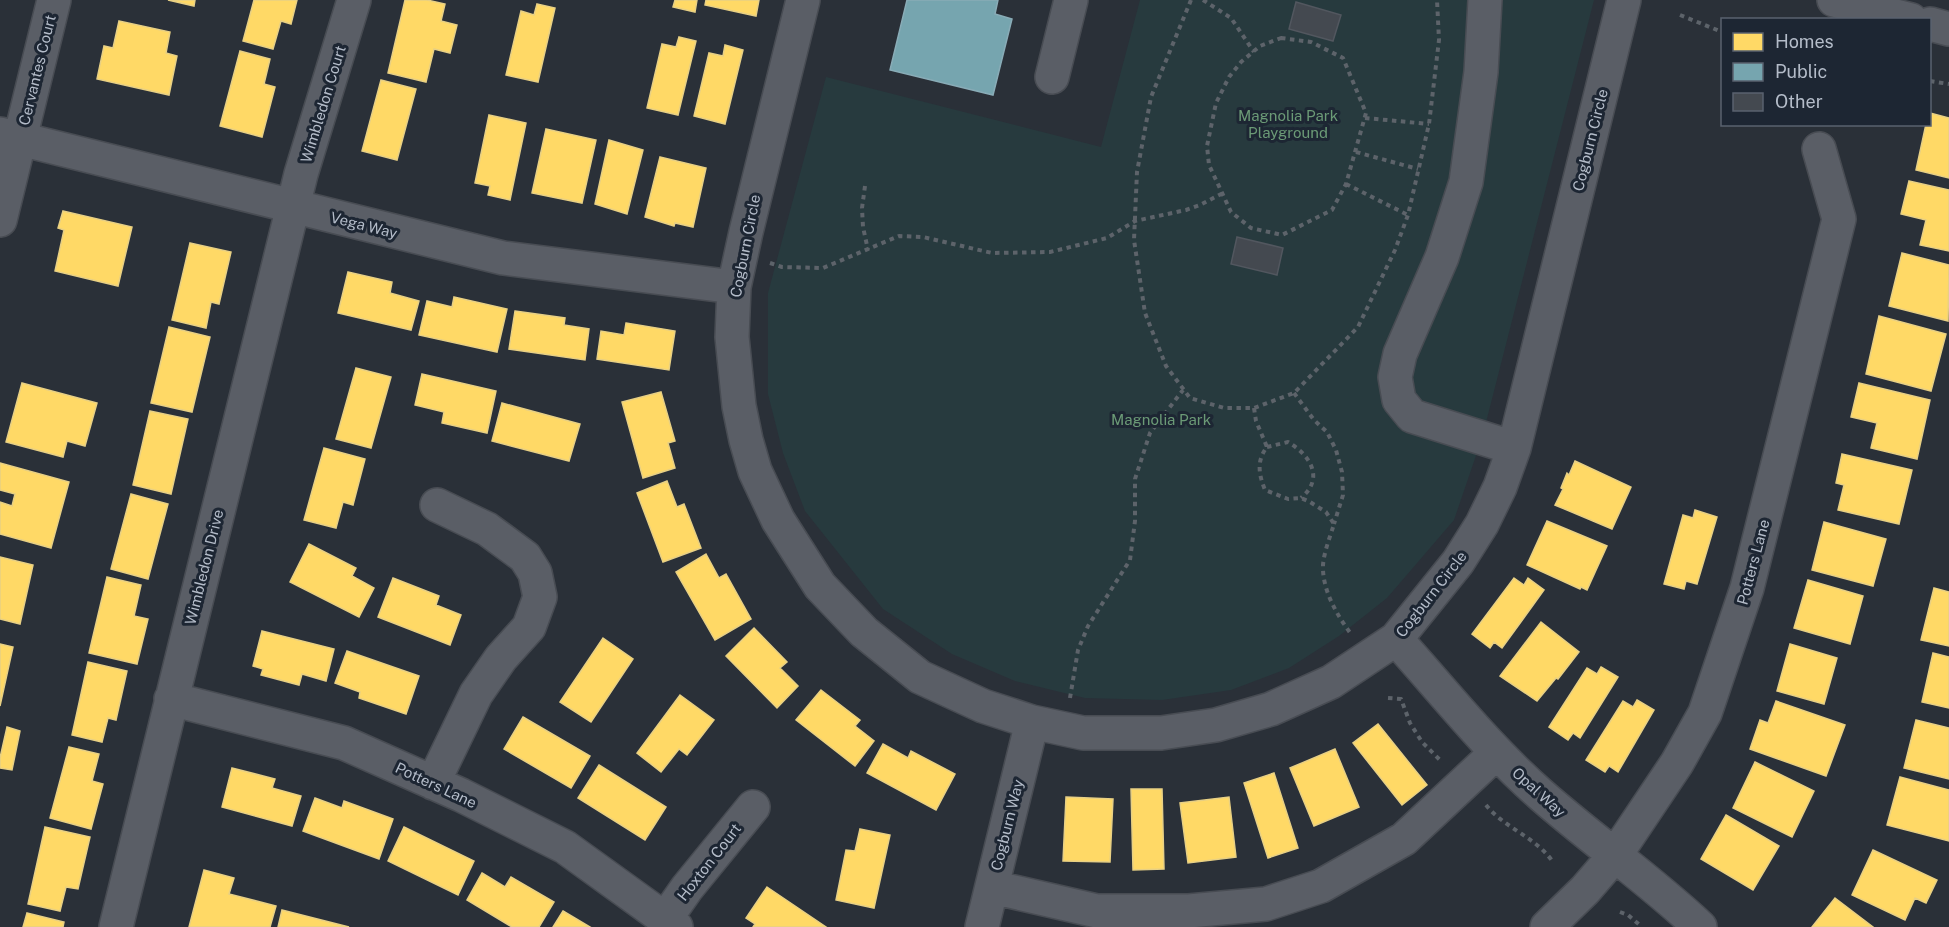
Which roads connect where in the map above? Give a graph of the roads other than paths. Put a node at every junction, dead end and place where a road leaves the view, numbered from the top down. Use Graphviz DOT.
graph roads {
  1 [pos="54,0"];
  2 [pos="354,0"];
  3 [pos="803,0"];
  4 [pos="1071,0"];
  5 [pos="1485,0"];
  6 [pos="1624,0"];
  7 [pos="1834,0"];
  8 [pos="1903,18"];
  9 [pos="1931,24"];
  10 [pos="1949,29"];
  11 [pos="1052,76"];
  12 [pos="10,137"];
  13 [pos="1819,149"];
  14 [pos="293,208"];
  15 [pos="0,220"];
  16 [pos="734,287"];
  17 [pos="1514,448"];
  18 [pos="437,505"];
  19 [pos="1396,639"];
  20 [pos="171,699"];
  21 [pos="1032,722"];
  22 [pos="1496,753"];
  23 [pos="433,783"];
  24 [pos="753,807"];
  25 [pos="1616,855"];
  26 [pos="992,887"];
  27 [pos="671,923"];
  28 [pos="116,927"];
  29 [pos="982,927"];
  30 [pos="1547,927"];
  31 [pos="1700,927"];
  1 -- 12 [label="street, Cervantes Court"];
  2 -- 14 [label="street, Wimbledon Court"];
  3 -- 16 [label="street, Cogburn Circle"];
  4 -- 11 [label="street"];
  5 -- 17 [label="street"];
  6 -- 17 [label="street, Cogburn Circle"];
  7 -- 8 [label="street"];
  9 -- 10 [label="street"];
  12 -- 14 [label="street, Vega Way"];
  12 -- 15 [label="street, Cervantes Court"];
  13 -- 25 [label="street, Potters Lane"];
  14 -- 16 [label="street, Vega Way"];
  14 -- 20 [label="street, Wimbledon Drive"];
  16 -- 21 [label="street, Cogburn Circle"];
  17 -- 19 [label="street, Cogburn Circle"];
  18 -- 23 [label="street"];
  19 -- 21 [label="street, Cogburn Circle"];
  19 -- 22 [label="street, Opal Way"];
  20 -- 23 [label="street, Potters Lane"];
  20 -- 28 [label="street, Wimbledon Drive"];
  21 -- 26 [label="street, Cogburn Way"];
  22 -- 25 [label="street, Opal Way"];
  22 -- 26 [label="street"];
  23 -- 27 [label="street, Potters Lane"];
  24 -- 27 [label="street, Hoxton Court"];
  25 -- 30 [label="street, Potters Lane"];
  25 -- 31 [label="street, Opal Way"];
  26 -- 29 [label="street, Cogburn Way"];
}
